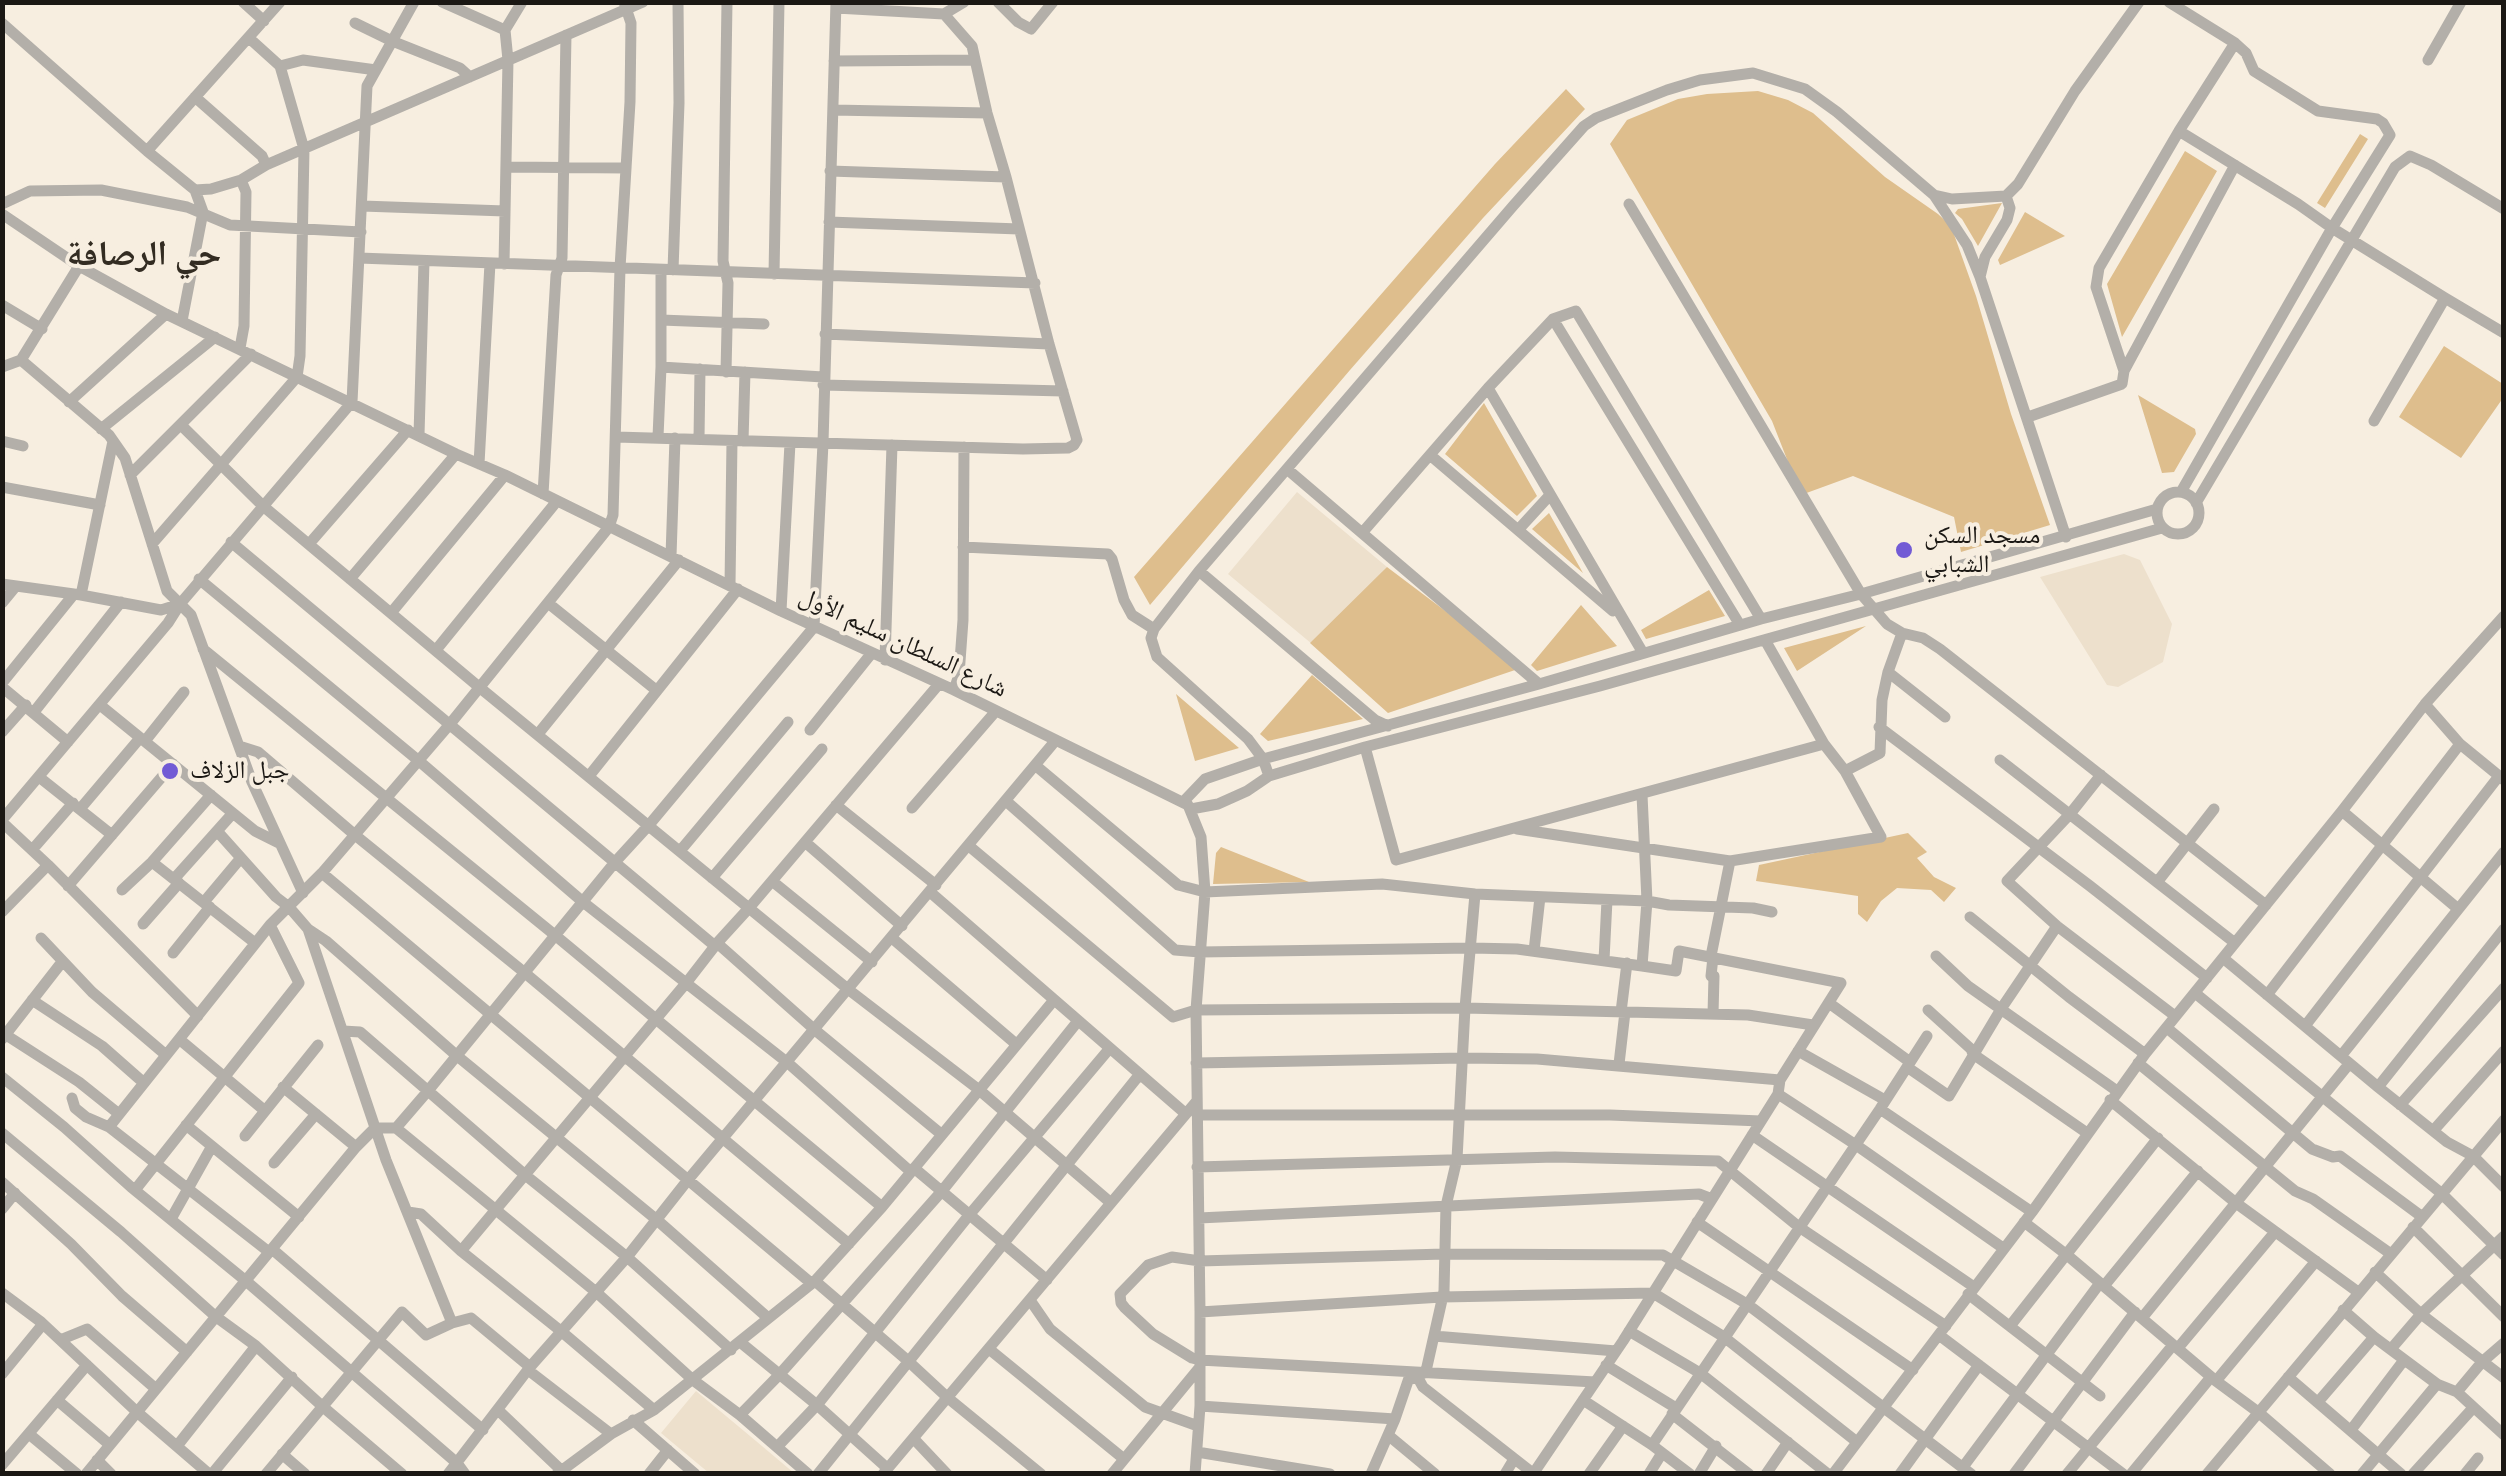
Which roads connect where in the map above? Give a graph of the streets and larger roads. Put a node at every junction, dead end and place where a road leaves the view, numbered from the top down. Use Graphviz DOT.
graph roads {
  1 [pos="243,2"];
  2 [pos="280,2"];
  3 [pos="414,2"];
  4 [pos="442,2"];
  5 [pos="522,2"];
  6 [pos="643,2"];
  7 [pos="678,2"];
  8 [pos="727,2"];
  9 [pos="779,2"];
  10 [pos="964,2"];
  11 [pos="998,2"];
  12 [pos="1053,2"];
  13 [pos="2139,2"];
  14 [pos="2169,2"];
  15 [pos="2460,2"];
  16 [pos="836,5"];
  17 [pos="625,6"];
  18 [pos="916,7"];
  19 [pos="944,14"];
  20 [pos="264,21"];
  21 [pos="2,23"];
  22 [pos="355,23"];
  23 [pos="505,30"];
  24 [pos="566,36"];
  25 [pos="249,38"];
  26 [pos="392,41"];
  27 [pos="2235,43"];
  28 [pos="508,60"];
  29 [pos="974,60"];
  30 [pos="2428,60"];
  31 [pos="834,61"];
  32 [pos="280,66"];
  33 [pos="376,70"];
  34 [pos="470,77"];
  35 [pos="196,97"];
  36 [pos="833,110"];
  37 [pos="987,113"];
  38 [pos="366,122"];
  39 [pos="2179,131"];
  40 [pos="304,148"];
  41 [pos="147,151"];
  42 [pos="2235,165"];
  43 [pos="266,166"];
  44 [pos="506,167"];
  45 [pos="564,168"];
  46 [pos="626,168"];
  47 [pos="830,171"];
  48 [pos="1006,177"];
  49 [pos="241,180"];
  50 [pos="195,190"];
  51 [pos="1934,196"];
  52 [pos="2006,196"];
  53 [pos="2,204"];
  54 [pos="1629,204"];
  55 [pos="362,206"];
  56 [pos="2504,209"];
  57 [pos="505,211"];
  58 [pos="203,212"];
  59 [pos="2,214"];
  60 [pos="829,222"];
  61 [pos="245,226"];
  62 [pos="2332,228"];
  63 [pos="1019,229"];
  64 [pos="302,230"];
  65 [pos="361,232"];
  66 [pos="2351,240"];
  67 [pos="360,258"];
  68 [pos="424,260"];
  69 [pos="490,263"];
  70 [pos="504,264"];
  71 [pos="79,266"];
  72 [pos="558,266"];
  73 [pos="620,268"];
  74 [pos="667,270"];
  75 [pos="726,272"];
  76 [pos="774,274"];
  77 [pos="827,276"];
  78 [pos="1980,277"];
  79 [pos="1035,283"];
  80 [pos="2445,298"];
  81 [pos="2,305"];
  82 [pos="166,314"];
  83 [pos="1553,318"];
  84 [pos="661,320"];
  85 [pos="182,321"];
  86 [pos="727,322"];
  87 [pos="764,324"];
  88 [pos="42,329"];
  89 [pos="2504,333"];
  90 [pos="825,334"];
  91 [pos="215,336"];
  92 [pos="1049,344"];
  93 [pos="245,351"];
  94 [pos="21,360"];
  95 [pos="2,367"];
  96 [pos="661,368"];
  97 [pos="700,370"];
  98 [pos="726,372"];
  99 [pos="745,372"];
  100 [pos="2124,372"];
  101 [pos="297,377"];
  102 [pos="823,381"];
  103 [pos="1488,388"];
  104 [pos="1063,391"];
  105 [pos="68,402"];
  106 [pos="352,402"];
  107 [pos="2028,417"];
  108 [pos="2374,421"];
  109 [pos="181,425"];
  110 [pos="101,429"];
  111 [pos="413,433"];
  112 [pos="616,437"];
  113 [pos="658,437"];
  114 [pos="675,438"];
  115 [pos="699,439"];
  116 [pos="2,441"];
  117 [pos="738,441"];
  118 [pos="113,442"];
  119 [pos="790,442"];
  120 [pos="823,443"];
  121 [pos="892,445"];
  122 [pos="23,446"];
  123 [pos="964,447"];
  124 [pos="456,454"];
  125 [pos="1430,455"];
  126 [pos="479,464"];
  127 [pos="222,465"];
  128 [pos="1287,469"];
  129 [pos="130,474"];
  130 [pos="505,475"];
  131 [pos="2,487"];
  132 [pos="2181,492"];
  133 [pos="542,494"];
  134 [pos="1550,495"];
  135 [pos="557,501"];
  136 [pos="2196,504"];
  137 [pos="100,505"];
  138 [pos="263,506"];
  139 [pos="2157,510"];
  140 [pos="609,527"];
  141 [pos="2162,528"];
  142 [pos="1518,530"];
  143 [pos="1362,533"];
  144 [pos="2066,537"];
  145 [pos="231,542"];
  146 [pos="152,544"];
  147 [pos="309,544"];
  148 [pos="963,548"];
  149 [pos="675,558"];
  150 [pos="1200,571"];
  151 [pos="199,579"];
  152 [pos="350,579"];
  153 [pos="2,584"];
  154 [pos="16,586"];
  155 [pos="734,587"];
  156 [pos="77,594"];
  157 [pos="1861,594"];
  158 [pos="121,602"];
  159 [pos="548,603"];
  160 [pos="2,604"];
  161 [pos="180,604"];
  162 [pos="1872,608"];
  163 [pos="781,611"];
  164 [pos="391,612"];
  165 [pos="2504,616"];
  166 [pos="1622,619"];
  167 [pos="1761,619"];
  168 [pos="1736,626"];
  169 [pos="814,627"];
  170 [pos="1154,630"];
  171 [pos="1902,633"];
  172 [pos="1765,640"];
  173 [pos="1738,648"];
  174 [pos="203,649"];
  175 [pos="436,650"];
  176 [pos="606,650"];
  177 [pos="1643,653"];
  178 [pos="871,654"];
  179 [pos="884,660"];
  180 [pos="1888,672"];
  181 [pos="939,684"];
  182 [pos="1539,684"];
  183 [pos="2,685"];
  184 [pos="479,687"];
  185 [pos="656,690"];
  186 [pos="954,690"];
  187 [pos="184,692"];
  188 [pos="2425,704"];
  189 [pos="100,705"];
  190 [pos="30,709"];
  191 [pos="996,711"];
  192 [pos="1945,717"];
  193 [pos="788,722"];
  194 [pos="450,724"];
  195 [pos="1388,726"];
  196 [pos="1879,727"];
  197 [pos="810,730"];
  198 [pos="2,732"];
  199 [pos="538,734"];
  200 [pos="143,739"];
  201 [pos="1056,740"];
  202 [pos="68,742"];
  203 [pos="1824,744"];
  204 [pos="2460,744"];
  205 [pos="240,746"];
  206 [pos="1365,747"];
  207 [pos="822,749"];
  208 [pos="1263,759"];
  209 [pos="2000,760"];
  210 [pos="419,761"];
  211 [pos="173,764"];
  212 [pos="1035,765"];
  213 [pos="1845,772"];
  214 [pos="2101,775"];
  215 [pos="589,776"];
  216 [pos="1269,776"];
  217 [pos="39,777"];
  218 [pos="2501,778"];
  219 [pos="1642,794"];
  220 [pos="212,795"];
  221 [pos="388,798"];
  222 [pos="1006,800"];
  223 [pos="1188,805"];
  224 [pos="77,806"];
  225 [pos="836,806"];
  226 [pos="912,808"];
  227 [pos="2214,809"];
  228 [pos="2342,810"];
  229 [pos="233,813"];
  230 [pos="2070,814"];
  231 [pos="2,821"];
  232 [pos="649,825"];
  233 [pos="1512,828"];
  234 [pos="217,832"];
  235 [pos="112,834"];
  236 [pos="355,835"];
  237 [pos="805,842"];
  238 [pos="279,843"];
  239 [pos="2188,844"];
  240 [pos="2384,845"];
  241 [pos="969,846"];
  242 [pos="1644,848"];
  243 [pos="2040,848"];
  244 [pos="32,850"];
  245 [pos="680,850"];
  246 [pos="2504,852"];
  247 [pos="240,858"];
  248 [pos="616,861"];
  249 [pos="1730,861"];
  250 [pos="152,862"];
  251 [pos="48,865"];
  252 [pos="322,874"];
  253 [pos="2421,876"];
  254 [pos="712,878"];
  255 [pos="177,881"];
  256 [pos="772,881"];
  257 [pos="2158,881"];
  258 [pos="68,886"];
  259 [pos="933,889"];
  260 [pos="122,890"];
  261 [pos="1204,892"];
  262 [pos="302,893"];
  263 [pos="1475,894"];
  264 [pos="1540,897"];
  265 [pos="1608,900"];
  266 [pos="1646,901"];
  267 [pos="583,902"];
  268 [pos="207,905"];
  269 [pos="2266,905"];
  270 [pos="1723,906"];
  271 [pos="290,907"];
  272 [pos="749,908"];
  273 [pos="2458,908"];
  274 [pos="2,912"];
  275 [pos="1772,912"];
  276 [pos="1970,917"];
  277 [pos="143,924"];
  278 [pos="270,924"];
  279 [pos="902,926"];
  280 [pos="2058,926"];
  281 [pos="308,930"];
  282 [pos="2502,932"];
  283 [pos="556,936"];
  284 [pos="41,938"];
  285 [pos="892,938"];
  286 [pos="256,943"];
  287 [pos="2235,943"];
  288 [pos="716,944"];
  289 [pos="1471,948"];
  290 [pos="1534,951"];
  291 [pos="1200,952"];
  292 [pos="173,953"];
  293 [pos="1936,956"];
  294 [pos="1712,957"];
  295 [pos="2223,958"];
  296 [pos="1604,960"];
  297 [pos="62,962"];
  298 [pos="872,962"];
  299 [pos="1627,963"];
  300 [pos="2029,965"];
  301 [pos="1642,966"];
  302 [pos="525,972"];
  303 [pos="2208,978"];
  304 [pos="687,982"];
  305 [pos="2504,988"];
  306 [pos="849,990"];
  307 [pos="2196,993"];
  308 [pos="2267,994"];
  309 [pos="32,1000"];
  310 [pos="1054,1000"];
  311 [pos="1830,1002"];
  312 [pos="1465,1008"];
  313 [pos="2001,1008"];
  314 [pos="1196,1010"];
  315 [pos="1928,1010"];
  316 [pos="1623,1012"];
  317 [pos="490,1014"];
  318 [pos="1713,1014"];
  319 [pos="198,1016"];
  320 [pos="2175,1016"];
  321 [pos="656,1018"];
  322 [pos="1078,1021"];
  323 [pos="1812,1026"];
  324 [pos="2306,1026"];
  325 [pos="2166,1028"];
  326 [pos="815,1030"];
  327 [pos="343,1031"];
  328 [pos="1926,1036"];
  329 [pos="4,1037"];
  330 [pos="179,1040"];
  331 [pos="1016,1044"];
  332 [pos="318,1045"];
  333 [pos="1110,1048"];
  334 [pos="2504,1050"];
  335 [pos="1798,1051"];
  336 [pos="1973,1054"];
  337 [pos="166,1055"];
  338 [pos="456,1055"];
  339 [pos="624,1057"];
  340 [pos="1463,1058"];
  341 [pos="2142,1058"];
  342 [pos="2345,1060"];
  343 [pos="788,1063"];
  344 [pos="1196,1063"];
  345 [pos="1618,1064"];
  346 [pos="1908,1064"];
  347 [pos="1140,1074"];
  348 [pos="2,1076"];
  349 [pos="224,1077"];
  350 [pos="1780,1080"];
  351 [pos="144,1083"];
  352 [pos="2378,1087"];
  353 [pos="283,1088"];
  354 [pos="978,1089"];
  355 [pos="427,1092"];
  356 [pos="1778,1094"];
  357 [pos="2114,1095"];
  358 [pos="2322,1096"];
  359 [pos="72,1098"];
  360 [pos="589,1098"];
  361 [pos="755,1103"];
  362 [pos="1883,1104"];
  363 [pos="2400,1105"];
  364 [pos="264,1110"];
  365 [pos="1193,1110"];
  366 [pos="1005,1112"];
  367 [pos="119,1114"];
  368 [pos="316,1114"];
  369 [pos="1458,1115"];
  370 [pos="2504,1120"];
  371 [pos="1761,1121"];
  372 [pos="186,1125"];
  373 [pos="109,1126"];
  374 [pos="375,1128"];
  375 [pos="396,1128"];
  376 [pos="2433,1131"];
  377 [pos="2293,1132"];
  378 [pos="2,1133"];
  379 [pos="2088,1133"];
  380 [pos="942,1134"];
  381 [pos="1752,1135"];
  382 [pos="245,1136"];
  383 [pos="1034,1137"];
  384 [pos="555,1138"];
  385 [pos="2158,1138"];
  386 [pos="724,1140"];
  387 [pos="1856,1144"];
  388 [pos="212,1146"];
  389 [pos="356,1148"];
  390 [pos="2473,1156"];
  391 [pos="1457,1158"];
  392 [pos="156,1163"];
  393 [pos="274,1163"];
  394 [pos="1067,1165"];
  395 [pos="1197,1167"];
  396 [pos="2264,1167"];
  397 [pos="913,1170"];
  398 [pos="1730,1170"];
  399 [pos="2198,1171"];
  400 [pos="524,1174"];
  401 [pos="688,1181"];
  402 [pos="2,1182"];
  403 [pos="2503,1184"];
  404 [pos="1827,1186"];
  405 [pos="188,1188"];
  406 [pos="135,1190"];
  407 [pos="942,1190"];
  408 [pos="2441,1193"];
  409 [pos="15,1194"];
  410 [pos="1712,1200"];
  411 [pos="2236,1202"];
  412 [pos="1111,1203"];
  413 [pos="1446,1206"];
  414 [pos="882,1207"];
  415 [pos="2,1209"];
  416 [pos="496,1210"];
  417 [pos="408,1212"];
  418 [pos="970,1214"];
  419 [pos="299,1217"];
  420 [pos="2028,1217"];
  421 [pos="1199,1218"];
  422 [pos="171,1219"];
  423 [pos="658,1220"];
  424 [pos="1697,1222"];
  425 [pos="2417,1222"];
  426 [pos="1800,1227"];
  427 [pos="2275,1232"];
  428 [pos="2504,1236"];
  429 [pos="1004,1243"];
  430 [pos="848,1244"];
  431 [pos="2493,1245"];
  432 [pos="2003,1248"];
  433 [pos="271,1250"];
  434 [pos="461,1251"];
  435 [pos="1444,1254"];
  436 [pos="2391,1254"];
  437 [pos="2067,1255"];
  438 [pos="2504,1255"];
  439 [pos="627,1257"];
  440 [pos="1674,1260"];
  441 [pos="1200,1261"];
  442 [pos="2316,1261"];
  443 [pos="1770,1270"];
  444 [pos="2375,1272"];
  445 [pos="2460,1276"];
  446 [pos="1047,1280"];
  447 [pos="246,1281"];
  448 [pos="813,1282"];
  449 [pos="2102,1284"];
  450 [pos="1971,1291"];
  451 [pos="2,1292"];
  452 [pos="596,1292"];
  453 [pos="2358,1292"];
  454 [pos="1653,1293"];
  455 [pos="1442,1297"];
  456 [pos="1030,1300"];
  457 [pos="1747,1304"];
  458 [pos="842,1305"];
  459 [pos="2343,1310"];
  460 [pos="1200,1312"];
  461 [pos="2421,1314"];
  462 [pos="2139,1315"];
  463 [pos="215,1316"];
  464 [pos="768,1317"];
  465 [pos="2504,1318"];
  466 [pos="43,1324"];
  467 [pos="452,1324"];
  468 [pos="2010,1326"];
  469 [pos="1943,1330"];
  470 [pos="562,1332"];
  471 [pos="875,1332"];
  472 [pos="1629,1332"];
  473 [pos="1434,1336"];
  474 [pos="2374,1337"];
  475 [pos="1724,1338"];
  476 [pos="60,1340"];
  477 [pos="378,1341"];
  478 [pos="2504,1342"];
  479 [pos="256,1346"];
  480 [pos="736,1346"];
  481 [pos="2175,1346"];
  482 [pos="2391,1349"];
  483 [pos="989,1350"];
  484 [pos="1616,1351"];
  485 [pos="187,1352"];
  486 [pos="2047,1355"];
  487 [pos="907,1360"];
  488 [pos="2404,1360"];
  489 [pos="2482,1362"];
  490 [pos="1200,1363"];
  491 [pos="87,1364"];
  492 [pos="1606,1365"];
  493 [pos="1978,1365"];
  494 [pos="529,1369"];
  495 [pos="1912,1370"];
  496 [pos="350,1372"];
  497 [pos="1700,1373"];
  498 [pos="2,1374"];
  499 [pos="780,1375"];
  500 [pos="1416,1375"];
  501 [pos="2288,1377"];
  502 [pos="292,1378"];
  503 [pos="2504,1378"];
  504 [pos="2214,1379"];
  505 [pos="693,1380"];
  506 [pos="1595,1382"];
  507 [pos="2082,1382"];
  508 [pos="2437,1384"];
  509 [pos="156,1389"];
  510 [pos="2457,1392"];
  511 [pos="2018,1395"];
  512 [pos="2100,1396"];
  513 [pos="948,1398"];
  514 [pos="57,1400"];
  515 [pos="1583,1400"];
  516 [pos="2318,1402"];
  517 [pos="818,1405"];
  518 [pos="322,1406"];
  519 [pos="1200,1406"];
  520 [pos="1884,1406"];
  521 [pos="2472,1408"];
  522 [pos="498,1410"];
  523 [pos="654,1410"];
  524 [pos="1674,1411"];
  525 [pos="137,1412"];
  526 [pos="2258,1412"];
  527 [pos="1162,1413"];
  528 [pos="740,1416"];
  529 [pos="1395,1419"];
  530 [pos="633,1420"];
  531 [pos="2053,1421"];
  532 [pos="1198,1426"];
  533 [pos="1623,1426"];
  534 [pos="483,1430"];
  535 [pos="2351,1430"];
  536 [pos="29,1434"];
  537 [pos="610,1434"];
  538 [pos="848,1434"];
  539 [pos="1388,1435"];
  540 [pos="2504,1436"];
  541 [pos="914,1439"];
  542 [pos="1926,1439"];
  543 [pos="1788,1442"];
  544 [pos="1857,1442"];
  545 [pos="110,1444"];
  546 [pos="177,1446"];
  547 [pos="1716,1446"];
  548 [pos="776,1447"];
  549 [pos="2088,1447"];
  550 [pos="1657,1449"];
  551 [pos="668,1450"];
  552 [pos="1197,1452"];
  553 [pos="282,1454"];
  554 [pos="2378,1454"];
  555 [pos="1514,1458"];
  556 [pos="2478,1458"];
  557 [pos="1124,1459"];
  558 [pos="97,1460"];
  559 [pos="461,1468"];
  560 [pos="4,1469"];
  561 [pos="885,1471"];
  562 [pos="1966,1471"];
  563 [pos="559,1472"];
  564 [pos="1533,1473"];
  565 [pos="1698,1473"];
  566 [pos="77,1474"];
  567 [pos="86,1474"];
  568 [pos="111,1474"];
  569 [pos="211,1474"];
  570 [pos="266,1474"];
  571 [pos="305,1474"];
  572 [pos="402,1474"];
  573 [pos="448,1474"];
  574 [pos="649,1474"];
  575 [pos="695,1474"];
  576 [pos="808,1474"];
  577 [pos="818,1474"];
  578 [pos="947,1474"];
  579 [pos="1041,1474"];
  580 [pos="1112,1474"];
  581 [pos="1195,1474"];
  582 [pos="1330,1474"];
  583 [pos="1371,1474"];
  584 [pos="1435,1474"];
  585 [pos="1505,1474"];
  586 [pos="1589,1474"];
  587 [pos="1648,1474"];
  588 [pos="1749,1474"];
  589 [pos="1766,1474"];
  590 [pos="1830,1474"];
  591 [pos="1900,1474"];
  592 [pos="2014,1474"];
  593 [pos="2067,1474"];
  594 [pos="2123,1474"];
  595 [pos="2132,1474"];
  596 [pos="2206,1474"];
  597 [pos="2330,1474"];
  598 [pos="2362,1474"];
  599 [pos="2401,1474"];
  600 [pos="2412,1474"];
  601 [pos="2466,1474"];
  1 -- 20 [label="street"];
  2 -- 20 [label="street"];
  3 -- 26 [label="street"];
  4 -- 23 [label="street"];
  5 -- 23 [label="street"];
  6 -- 17 [label="street"];
  7 -- 74 [label="street"];
  8 -- 75 [label="street"];
  9 -- 76 [label="street"];
  10 -- 19 [label="street"];
  11 -- 12 [label="street"];
  13 -- 52 [label="street"];
  14 -- 27 [label="street"];
  15 -- 30 [label="street"];
  16 -- 18 [label="street"];
  16 -- 31 [label="street"];
  17 -- 24 [label="street"];
  17 -- 46 [label="street"];
  18 -- 19 [label="street"];
  19 -- 29 [label="street"];
  20 -- 25 [label="street"];
  21 -- 41 [label="street"];
  22 -- 26 [label="street"];
  23 -- 28 [label="street"];
  24 -- 28 [label="street"];
  24 -- 45 [label="street"];
  25 -- 32 [label="street"];
  25 -- 35 [label="street"];
  26 -- 33 [label="street"];
  26 -- 34 [label="street"];
  27 -- 39 [label="street"];
  27 -- 62 [label="street"];
  28 -- 34 [label="street"];
  28 -- 44 [label="street"];
  29 -- 31 [label="street"];
  29 -- 37 [label="street"];
  31 -- 36 [label="street"];
  32 -- 33 [label="street"];
  32 -- 40 [label="street"];
  33 -- 38 [label="street"];
  34 -- 38 [label="street"];
  35 -- 41 [label="street"];
  35 -- 43 [label="street"];
  36 -- 37 [label="street"];
  36 -- 47 [label="street"];
  37 -- 48 [label="street"];
  38 -- 40 [label="street"];
  38 -- 55 [label="street"];
  39 -- 42 [label="street"];
  39 -- 100 [label="street"];
  40 -- 43 [label="street"];
  40 -- 64 [label="street"];
  41 -- 50 [label="street"];
  42 -- 62 [label="street"];
  42 -- 100 [label="street"];
  43 -- 49 [label="street"];
  44 -- 45 [label="street"];
  44 -- 57 [label="street"];
  45 -- 46 [label="street"];
  45 -- 72 [label="street"];
  46 -- 73 [label="street"];
  47 -- 48 [label="street"];
  47 -- 60 [label="street"];
  48 -- 63 [label="street"];
  49 -- 50 [label="street"];
  49 -- 61 [label="street"];
  50 -- 58 [label="street"];
  51 -- 52 [label="street"];
  51 -- 78 [label="street"];
  51 -- 128 [label="street"];
  52 -- 78 [label="street"];
  53 -- 58 [label="street"];
  54 -- 157 [label="street"];
  55 -- 57 [label="street"];
  55 -- 65 [label="street"];
  56 -- 66 [label="street"];
  57 -- 70 [label="street"];
  58 -- 61 [label="street"];
  58 -- 85 [label="street"];
  59 -- 71 [label="street, شارع السلطان سليم الأول"];
  60 -- 63 [label="street"];
  60 -- 77 [label="street"];
  61 -- 64 [label="street"];
  61 -- 93 [label="street"];
  62 -- 66 [label="street"];
  62 -- 132 [label="street"];
  63 -- 79 [label="street"];
  64 -- 65 [label="street"];
  64 -- 101 [label="street"];
  65 -- 67 [label="street"];
  66 -- 80 [label="street"];
  66 -- 136 [label="street"];
  67 -- 68 [label="street"];
  67 -- 106 [label="street"];
  68 -- 69 [label="street"];
  68 -- 111 [label="street"];
  69 -- 70 [label="street"];
  69 -- 126 [label="street"];
  70 -- 72 [label="street"];
  71 -- 82 [label="street, شارع السلطان سليم الأول"];
  71 -- 88 [label="street"];
  72 -- 73 [label="street"];
  72 -- 133 [label="street"];
  73 -- 74 [label="street"];
  73 -- 112 [label="street"];
  74 -- 75 [label="street"];
  74 -- 84 [label="street"];
  75 -- 76 [label="street"];
  75 -- 86 [label="street"];
  76 -- 77 [label="street"];
  77 -- 79 [label="street"];
  77 -- 90 [label="street"];
  78 -- 107 [label="street"];
  79 -- 92 [label="street"];
  80 -- 89 [label="street"];
  80 -- 108 [label="street"];
  81 -- 88 [label="street"];
  82 -- 85 [label="street, شارع السلطان سليم الأول"];
  82 -- 105 [label="street"];
  83 -- 103 [label="street"];
  83 -- 167 [label="street"];
  83 -- 168 [label="street"];
  84 -- 86 [label="street"];
  84 -- 96 [label="street"];
  85 -- 91 [label="street, شارع السلطان سليم الأول"];
  86 -- 87 [label="street"];
  86 -- 98 [label="street"];
  88 -- 94 [label="street"];
  90 -- 92 [label="street"];
  90 -- 102 [label="street"];
  91 -- 93 [label="street, شارع السلطان سليم الأول"];
  91 -- 110 [label="street"];
  92 -- 104 [label="street"];
  93 -- 101 [label="street, شارع السلطان سليم الأول"];
  93 -- 109 [label="street"];
  94 -- 95 [label="street"];
  94 -- 105 [label="street"];
  96 -- 97 [label="street"];
  96 -- 113 [label="street"];
  97 -- 98 [label="street"];
  97 -- 115 [label="street"];
  98 -- 99 [label="street"];
  99 -- 102 [label="street"];
  99 -- 117 [label="street"];
  100 -- 107 [label="street"];
  101 -- 106 [label="street, شارع السلطان سليم الأول"];
  101 -- 127 [label="street"];
  102 -- 104 [label="street"];
  102 -- 120 [label="street"];
  103 -- 125 [label="street"];
  103 -- 134 [label="street"];
  104 -- 123 [label="street"];
  105 -- 110 [label="street"];
  106 -- 111 [label="street, شارع السلطان سليم الأول"];
  106 -- 138 [label="street"];
  107 -- 144 [label="street"];
  109 -- 127 [label="street"];
  109 -- 129 [label="street"];
  110 -- 118 [label="street"];
  111 -- 124 [label="street, شارع السلطان سليم الأول"];
  111 -- 147 [label="street"];
  112 -- 113 [label="street"];
  112 -- 140 [label="street"];
  113 -- 114 [label="street"];
  114 -- 115 [label="street"];
  114 -- 149 [label="street"];
  115 -- 117 [label="street"];
  116 -- 122 [label="street"];
  117 -- 119 [label="street"];
  117 -- 155 [label="street"];
  118 -- 129 [label="street"];
  118 -- 137 [label="street"];
  119 -- 120 [label="street"];
  119 -- 163 [label="street"];
  120 -- 121 [label="street"];
  120 -- 169 [label="street"];
  121 -- 123 [label="street"];
  121 -- 179 [label="street"];
  123 -- 148 [label="street"];
  124 -- 126 [label="street, شارع السلطان سليم الأول"];
  124 -- 152 [label="street"];
  125 -- 142 [label="street"];
  125 -- 143 [label="street"];
  126 -- 130 [label="street, شارع السلطان سليم الأول"];
  127 -- 138 [label="street"];
  127 -- 146 [label="street"];
  128 -- 143 [label="street"];
  128 -- 150 [label="street"];
  129 -- 146 [label="street"];
  130 -- 133 [label="street, شارع السلطان سليم الأول"];
  130 -- 164 [label="street"];
  131 -- 137 [label="street"];
  132 -- 136 [label="street"];
  132 -- 139 [label="street"];
  133 -- 135 [label="street, شارع السلطان سليم الأول"];
  134 -- 142 [label="street"];
  134 -- 166 [label="street"];
  135 -- 140 [label="street, شارع السلطان سليم الأول"];
  135 -- 175 [label="street"];
  136 -- 141 [label="street"];
  137 -- 156 [label="street"];
  138 -- 145 [label="street"];
  138 -- 147 [label="street"];
  139 -- 141 [label="street"];
  139 -- 144 [label="street"];
  140 -- 149 [label="street, شارع السلطان سليم الأول"];
  140 -- 159 [label="street"];
  141 -- 162 [label="street"];
  142 -- 166 [label="street"];
  143 -- 182 [label="street"];
  144 -- 157 [label="street"];
  145 -- 151 [label="street"];
  145 -- 194 [label="street"];
  146 -- 161 [label="street"];
  147 -- 152 [label="street"];
  148 -- 170 [label="street"];
  148 -- 186 [label="street"];
  149 -- 155 [label="street, شارع السلطان سليم الأول"];
  149 -- 176 [label="street"];
  150 -- 170 [label="street"];
  150 -- 195 [label="street"];
  151 -- 161 [label="street"];
  151 -- 210 [label="street"];
  152 -- 164 [label="street"];
  153 -- 154 [label="street"];
  154 -- 156 [label="street"];
  154 -- 160 [label="street"];
  155 -- 163 [label="street, شارع السلطان سليم الأول"];
  155 -- 185 [label="street"];
  156 -- 158 [label="street"];
  156 -- 183 [label="street"];
  157 -- 162 [label="street"];
  157 -- 167 [label="street"];
  158 -- 161 [label="street"];
  158 -- 190 [label="street"];
  159 -- 176 [label="street"];
  159 -- 184 [label="street"];
  161 -- 174 [label="street"];
  161 -- 189 [label="street"];
  162 -- 171 [label="street"];
  162 -- 172 [label="street"];
  163 -- 169 [label="street, شارع السلطان سليم الأول"];
  164 -- 175 [label="street"];
  165 -- 188 [label="street"];
  166 -- 177 [label="street"];
  167 -- 168 [label="street"];
  168 -- 173 [label="street"];
  168 -- 177 [label="street"];
  169 -- 178 [label="street, شارع السلطان سليم الأول"];
  169 -- 232 [label="street"];
  170 -- 208 [label="street"];
  171 -- 180 [label="street"];
  171 -- 214 [label="street"];
  172 -- 173 [label="street"];
  172 -- 203 [label="street"];
  173 -- 206 [label="street"];
  174 -- 205 [label="street"];
  174 -- 221 [label="street"];
  175 -- 184 [label="street"];
  176 -- 185 [label="street"];
  176 -- 199 [label="street"];
  177 -- 182 [label="street"];
  178 -- 179 [label="street, شارع السلطان سليم الأول"];
  178 -- 197 [label="street"];
  179 -- 181 [label="street, شارع السلطان سليم الأول"];
  180 -- 192 [label="street"];
  180 -- 196 [label="street"];
  181 -- 186 [label="street, شارع السلطان سليم الأول"];
  181 -- 225 [label="street"];
  182 -- 195 [label="street"];
  183 -- 190 [label="street"];
  184 -- 194 [label="street"];
  184 -- 199 [label="street"];
  185 -- 215 [label="street"];
  186 -- 191 [label="street, شارع السلطان سليم الأول"];
  187 -- 200 [label="street"];
  188 -- 204 [label="street"];
  188 -- 228 [label="street"];
  189 -- 200 [label="street"];
  189 -- 202 [label="street"];
  190 -- 198 [label="street"];
  190 -- 202 [label="street"];
  191 -- 201 [label="street, شارع السلطان سليم الأول"];
  191 -- 226 [label="street"];
  193 -- 245 [label="street"];
  194 -- 210 [label="street"];
  194 -- 248 [label="street"];
  195 -- 208 [label="street"];
  196 -- 213 [label="street"];
  196 -- 243 [label="street"];
  199 -- 215 [label="street"];
  200 -- 211 [label="street"];
  200 -- 224 [label="street"];
  201 -- 212 [label="street"];
  201 -- 223 [label="street, شارع السلطان سليم الأول"];
  202 -- 217 [label="street"];
  203 -- 213 [label="street"];
  203 -- 219 [label="street"];
  204 -- 218 [label="street"];
  204 -- 240 [label="street"];
  205 -- 236 [label="street"];
  205 -- 238 [label="street"];
  206 -- 216 [label="street"];
  206 -- 233 [label="street"];
  207 -- 254 [label="street"];
  208 -- 216 [label="street"];
  208 -- 223 [label="street"];
  209 -- 230 [label="street"];
  210 -- 221 [label="street"];
  210 -- 267 [label="street"];
  211 -- 220 [label="street"];
  211 -- 235 [label="street"];
  212 -- 222 [label="street"];
  212 -- 261 [label="street"];
  213 -- 249 [label="street"];
  214 -- 230 [label="street"];
  214 -- 239 [label="street"];
  215 -- 232 [label="street"];
  216 -- 223 [label="street"];
  217 -- 224 [label="street"];
  217 -- 231 [label="street"];
  218 -- 253 [label="street"];
  219 -- 233 [label="street"];
  219 -- 242 [label="street"];
  220 -- 229 [label="street"];
  220 -- 250 [label="street"];
  221 -- 236 [label="street"];
  221 -- 283 [label="street"];
  222 -- 241 [label="street"];
  222 -- 291 [label="street"];
  223 -- 261 [label="street"];
  224 -- 235 [label="street"];
  224 -- 244 [label="street"];
  225 -- 237 [label="street"];
  225 -- 259 [label="street"];
  227 -- 239 [label="street"];
  228 -- 240 [label="street"];
  228 -- 269 [label="street"];
  229 -- 234 [label="street"];
  229 -- 238 [label="street"];
  230 -- 243 [label="street"];
  230 -- 257 [label="street"];
  231 -- 244 [label="street"];
  232 -- 245 [label="street"];
  232 -- 248 [label="street"];
  233 -- 242 [label="street"];
  234 -- 247 [label="street"];
  234 -- 255 [label="street"];
  235 -- 258 [label="street"];
  236 -- 252 [label="street"];
  236 -- 302 [label="street"];
  237 -- 256 [label="street"];
  237 -- 279 [label="street"];
  238 -- 262 [label="street"];
  239 -- 257 [label="street"];
  239 -- 269 [label="street"];
  240 -- 253 [label="street"];
  240 -- 308 [label="street"];
  241 -- 259 [label="street"];
  241 -- 314 [label="street"];
  242 -- 249 [label="street"];
  242 -- 266 [label="street"];
  243 -- 280 [label="street"];
  243 -- 303 [label="street"];
  244 -- 251 [label="street"];
  245 -- 254 [label="street"];
  246 -- 273 [label="street"];
  247 -- 268 [label="street"];
  247 -- 271 [label="street"];
  248 -- 267 [label="street"];
  248 -- 288 [label="street"];
  249 -- 270 [label="street"];
  250 -- 255 [label="street"];
  250 -- 260 [label="street"];
  251 -- 258 [label="street"];
  251 -- 274 [label="street"];
  252 -- 262 [label="street"];
  252 -- 317 [label="street"];
  253 -- 273 [label="street"];
  253 -- 324 [label="street"];
  254 -- 272 [label="street"];
  255 -- 268 [label="street"];
  255 -- 277 [label="street"];
  256 -- 272 [label="street"];
  256 -- 298 [label="street"];
  257 -- 287 [label="street"];
  258 -- 319 [label="street"];
  259 -- 279 [label="street"];
  259 -- 310 [label="street"];
  261 -- 263 [label="street"];
  261 -- 291 [label="street"];
  262 -- 271 [label="street"];
  263 -- 264 [label="street"];
  263 -- 289 [label="street"];
  264 -- 265 [label="street"];
  264 -- 290 [label="street"];
  265 -- 266 [label="street"];
  265 -- 296 [label="street"];
  266 -- 270 [label="street"];
  266 -- 301 [label="street"];
  267 -- 283 [label="street"];
  267 -- 304 [label="street"];
  268 -- 286 [label="street"];
  268 -- 292 [label="street"];
  269 -- 287 [label="street"];
  270 -- 275 [label="street"];
  270 -- 294 [label="street"];
  271 -- 278 [label="street"];
  271 -- 281 [label="street"];
  272 -- 288 [label="street"];
  272 -- 306 [label="street"];
  273 -- 342 [label="street"];
  276 -- 300 [label="street"];
  278 -- 286 [label="street"];
  278 -- 349 [label="street"];
  279 -- 285 [label="street"];
  280 -- 300 [label="street"];
  280 -- 320 [label="street"];
  281 -- 327 [label="street"];
  281 -- 338 [label="street"];
  282 -- 352 [label="street"];
  283 -- 302 [label="street"];
  283 -- 321 [label="street"];
  284 -- 297 [label="street"];
  285 -- 298 [label="street"];
  285 -- 331 [label="street"];
  286 -- 319 [label="street"];
  287 -- 295 [label="street"];
  288 -- 304 [label="street"];
  288 -- 326 [label="street"];
  289 -- 290 [label="street"];
  289 -- 291 [label="street"];
  289 -- 312 [label="street"];
  290 -- 296 [label="street"];
  291 -- 314 [label="street"];
  293 -- 313 [label="street"];
  294 -- 301 [label="street"];
  294 -- 311 [label="street"];
  294 -- 318 [label="street"];
  295 -- 303 [label="street"];
  295 -- 308 [label="street"];
  296 -- 299 [label="street"];
  297 -- 309 [label="street"];
  297 -- 337 [label="street"];
  298 -- 306 [label="street"];
  299 -- 301 [label="street"];
  299 -- 316 [label="street"];
  300 -- 313 [label="street"];
  300 -- 341 [label="street"];
  302 -- 317 [label="street"];
  302 -- 339 [label="street"];
  303 -- 307 [label="street"];
  304 -- 321 [label="street"];
  304 -- 343 [label="street"];
  305 -- 363 [label="street"];
  306 -- 326 [label="street"];
  306 -- 354 [label="street"];
  307 -- 320 [label="street"];
  307 -- 358 [label="street"];
  308 -- 324 [label="street"];
  309 -- 329 [label="street"];
  309 -- 351 [label="street"];
  310 -- 322 [label="street"];
  310 -- 331 [label="street"];
  311 -- 323 [label="street"];
  311 -- 346 [label="street"];
  312 -- 314 [label="street"];
  312 -- 316 [label="street"];
  312 -- 340 [label="street"];
  313 -- 336 [label="street"];
  313 -- 357 [label="street"];
  314 -- 344 [label="street"];
  315 -- 336 [label="street"];
  316 -- 318 [label="street"];
  316 -- 345 [label="street"];
  317 -- 338 [label="street"];
  317 -- 360 [label="street"];
  318 -- 323 [label="street"];
  319 -- 330 [label="street"];
  320 -- 325 [label="street"];
  321 -- 339 [label="street"];
  321 -- 361 [label="street"];
  322 -- 333 [label="street"];
  322 -- 366 [label="street"];
  323 -- 335 [label="street"];
  324 -- 342 [label="street"];
  325 -- 341 [label="street"];
  325 -- 377 [label="street"];
  326 -- 343 [label="street"];
  326 -- 380 [label="street"];
  327 -- 355 [label="street"];
  327 -- 374 [label="street"];
  328 -- 346 [label="street"];
  329 -- 367 [label="street"];
  330 -- 337 [label="street"];
  330 -- 349 [label="street"];
  331 -- 354 [label="street"];
  332 -- 353 [label="street"];
  333 -- 347 [label="street"];
  333 -- 383 [label="street"];
  334 -- 376 [label="street"];
  335 -- 350 [label="street"];
  335 -- 362 [label="street"];
  336 -- 346 [label="street"];
  336 -- 379 [label="street"];
  337 -- 351 [label="street"];
  338 -- 355 [label="street"];
  338 -- 384 [label="street"];
  339 -- 360 [label="street"];
  339 -- 386 [label="street"];
  340 -- 344 [label="street"];
  340 -- 345 [label="street"];
  340 -- 369 [label="street"];
  341 -- 357 [label="street"];
  341 -- 396 [label="street"];
  342 -- 352 [label="street"];
  342 -- 358 [label="street"];
  343 -- 361 [label="street"];
  343 -- 397 [label="street"];
  344 -- 365 [label="street"];
  345 -- 350 [label="street"];
  346 -- 362 [label="street"];
  347 -- 365 [label="street"];
  347 -- 394 [label="street"];
  348 -- 406 [label="street"];
  349 -- 364 [label="street"];
  349 -- 372 [label="street"];
  350 -- 356 [label="street"];
  351 -- 367 [label="street"];
  352 -- 363 [label="street"];
  353 -- 364 [label="street"];
  353 -- 368 [label="street"];
  354 -- 366 [label="street"];
  354 -- 380 [label="street"];
  355 -- 375 [label="street"];
  355 -- 400 [label="street"];
  356 -- 371 [label="street"];
  356 -- 387 [label="street"];
  357 -- 379 [label="street"];
  357 -- 385 [label="street"];
  358 -- 377 [label="street"];
  358 -- 408 [label="street"];
  359 -- 373 [label="street"];
  360 -- 384 [label="street"];
  360 -- 401 [label="street"];
  361 -- 386 [label="street"];
  361 -- 414 [label="street"];
  362 -- 387 [label="street"];
  362 -- 420 [label="street"];
  363 -- 376 [label="street"];
  364 -- 382 [label="street"];
  365 -- 369 [label="street"];
  365 -- 395 [label="street"];
  365 -- 412 [label="street"];
  366 -- 383 [label="street"];
  366 -- 407 [label="street"];
  367 -- 373 [label="street"];
  368 -- 389 [label="street"];
  368 -- 393 [label="street"];
  369 -- 371 [label="street"];
  369 -- 391 [label="street"];
  370 -- 390 [label="street"];
  371 -- 381 [label="street"];
  372 -- 388 [label="street"];
  372 -- 392 [label="street"];
  373 -- 392 [label="street"];
  374 -- 375 [label="street"];
  374 -- 389 [label="street"];
  374 -- 417 [label="street"];
  375 -- 416 [label="street"];
  376 -- 390 [label="street"];
  377 -- 396 [label="street"];
  377 -- 425 [label="street"];
  378 -- 463 [label="street"];
  379 -- 420 [label="street"];
  380 -- 397 [label="street"];
  381 -- 398 [label="street"];
  381 -- 404 [label="street"];
  383 -- 394 [label="street"];
  383 -- 418 [label="street"];
  384 -- 400 [label="street"];
  384 -- 423 [label="street"];
  385 -- 399 [label="street"];
  385 -- 437 [label="street"];
  386 -- 401 [label="street"];
  386 -- 430 [label="street"];
  387 -- 404 [label="street"];
  387 -- 432 [label="street"];
  388 -- 405 [label="street"];
  388 -- 419 [label="street"];
  389 -- 419 [label="street"];
  390 -- 403 [label="street"];
  390 -- 408 [label="street"];
  391 -- 395 [label="street"];
  391 -- 398 [label="street"];
  391 -- 413 [label="street"];
  392 -- 405 [label="street"];
  392 -- 406 [label="street"];
  394 -- 412 [label="street"];
  394 -- 429 [label="street"];
  395 -- 421 [label="street"];
  396 -- 411 [label="street"];
  396 -- 436 [label="street"];
  397 -- 407 [label="street"];
  397 -- 414 [label="street"];
  398 -- 410 [label="street"];
  398 -- 426 [label="street"];
  399 -- 411 [label="street"];
  399 -- 449 [label="street"];
  400 -- 416 [label="street"];
  400 -- 439 [label="street"];
  401 -- 423 [label="street"];
  401 -- 448 [label="street"];
  402 -- 409 [label="street"];
  404 -- 426 [label="street"];
  404 -- 450 [label="street"];
  405 -- 422 [label="street"];
  405 -- 433 [label="street"];
  406 -- 422 [label="street"];
  407 -- 418 [label="street"];
  407 -- 458 [label="street"];
  408 -- 425 [label="street"];
  408 -- 431 [label="street"];
  409 -- 415 [label="street"];
  409 -- 485 [label="street"];
  410 -- 413 [label="street"];
  410 -- 424 [label="street"];
  411 -- 427 [label="street"];
  411 -- 462 [label="street"];
  412 -- 446 [label="street"];
  413 -- 421 [label="street"];
  413 -- 435 [label="street"];
  414 -- 430 [label="street"];
  416 -- 434 [label="street"];
  416 -- 452 [label="street"];
  417 -- 434 [label="street"];
  417 -- 467 [label="street"];
  418 -- 429 [label="street"];
  418 -- 471 [label="street"];
  419 -- 433 [label="street"];
  420 -- 432 [label="street"];
  420 -- 437 [label="street"];
  421 -- 441 [label="street"];
  422 -- 447 [label="street"];
  423 -- 439 [label="street"];
  423 -- 464 [label="street"];
  424 -- 440 [label="street"];
  424 -- 443 [label="street"];
  425 -- 436 [label="street"];
  425 -- 445 [label="street"];
  426 -- 443 [label="street"];
  426 -- 469 [label="street"];
  427 -- 442 [label="street"];
  427 -- 481 [label="street"];
  428 -- 431 [label="street"];
  429 -- 446 [label="street"];
  429 -- 487 [label="street"];
  430 -- 448 [label="street"];
  431 -- 438 [label="street"];
  431 -- 445 [label="street"];
  432 -- 450 [label="street"];
  433 -- 447 [label="street"];
  433 -- 477 [label="street"];
  434 -- 470 [label="street"];
  435 -- 440 [label="street"];
  435 -- 441 [label="street"];
  435 -- 455 [label="street"];
  436 -- 444 [label="street"];
  437 -- 449 [label="street"];
  437 -- 468 [label="street"];
  439 -- 452 [label="street"];
  439 -- 480 [label="street"];
  440 -- 454 [label="street"];
  440 -- 457 [label="street"];
  441 -- 460 [label="street"];
  441 -- 490 [label="street"];
  442 -- 453 [label="street"];
  442 -- 504 [label="street"];
  443 -- 457 [label="street"];
  443 -- 495 [label="street"];
  444 -- 453 [label="street"];
  444 -- 461 [label="street"];
  445 -- 461 [label="street"];
  445 -- 465 [label="street"];
  446 -- 456 [label="street"];
  447 -- 463 [label="street"];
  447 -- 496 [label="street"];
  448 -- 458 [label="street"];
  448 -- 464 [label="street"];
  449 -- 462 [label="street"];
  449 -- 486 [label="street"];
  450 -- 468 [label="street"];
  450 -- 469 [label="street"];
  451 -- 466 [label="street"];
  452 -- 470 [label="street"];
  452 -- 505 [label="street"];
  453 -- 459 [label="street"];
  454 -- 455 [label="street"];
  454 -- 472 [label="street"];
  454 -- 475 [label="street"];
  455 -- 460 [label="street"];
  455 -- 473 [label="street"];
  456 -- 483 [label="street"];
  456 -- 527 [label="street"];
  457 -- 475 [label="street"];
  457 -- 520 [label="street"];
  458 -- 471 [label="street"];
  458 -- 499 [label="street"];
  459 -- 474 [label="street"];
  459 -- 501 [label="street"];
  460 -- 490 [label="street"];
  461 -- 482 [label="street"];
  461 -- 489 [label="street"];
  462 -- 481 [label="street"];
  462 -- 507 [label="street"];
  463 -- 479 [label="street"];
  463 -- 485 [label="street"];
  464 -- 480 [label="street"];
  466 -- 476 [label="street"];
  466 -- 498 [label="street"];
  467 -- 477 [label="street"];
  467 -- 494 [label="street"];
  468 -- 486 [label="street"];
  469 -- 493 [label="street"];
  469 -- 495 [label="street"];
  470 -- 494 [label="street"];
  470 -- 523 [label="street"];
  471 -- 487 [label="street"];
  471 -- 517 [label="street"];
  472 -- 484 [label="street"];
  472 -- 497 [label="street"];
  473 -- 484 [label="street"];
  473 -- 500 [label="street"];
  474 -- 482 [label="street"];
  474 -- 516 [label="street"];
  475 -- 497 [label="street"];
  475 -- 544 [label="street"];
  476 -- 491 [label="street"];
  476 -- 509 [label="street"];
  477 -- 496 [label="street"];
  477 -- 534 [label="street"];
  478 -- 489 [label="street"];
  479 -- 502 [label="street"];
  479 -- 546 [label="street"];
  480 -- 499 [label="street"];
  480 -- 505 [label="street"];
  481 -- 504 [label="street"];
  481 -- 549 [label="street"];
  482 -- 488 [label="street"];
  483 -- 513 [label="street"];
  483 -- 557 [label="street"];
  484 -- 492 [label="street"];
  485 -- 509 [label="street"];
  486 -- 507 [label="street"];
  486 -- 511 [label="street"];
  487 -- 513 [label="street"];
  487 -- 538 [label="street"];
  488 -- 508 [label="street"];
  488 -- 535 [label="street"];
  489 -- 503 [label="street"];
  489 -- 510 [label="street"];
  490 -- 500 [label="street"];
  490 -- 519 [label="street"];
  490 -- 527 [label="street"];
  491 -- 514 [label="street"];
  491 -- 525 [label="street"];
  492 -- 506 [label="street"];
  492 -- 524 [label="street"];
  493 -- 511 [label="street"];
  493 -- 542 [label="street"];
  494 -- 522 [label="street"];
  494 -- 537 [label="street"];
  495 -- 520 [label="street"];
  496 -- 518 [label="street"];
  496 -- 559 [label="street"];
  497 -- 524 [label="street"];
  497 -- 543 [label="street"];
  499 -- 517 [label="street"];
  499 -- 528 [label="street"];
  500 -- 506 [label="street"];
  500 -- 529 [label="street"];
  500 -- 555 [label="street"];
  501 -- 516 [label="street"];
  501 -- 526 [label="street"];
  502 -- 518 [label="street"];
  502 -- 569 [label="street"];
  504 -- 526 [label="street"];
  504 -- 595 [label="street"];
  505 -- 523 [label="street"];
  505 -- 528 [label="street"];
  506 -- 515 [label="street"];
  507 -- 512 [label="street"];
  507 -- 531 [label="street"];
  508 -- 510 [label="street"];
  508 -- 554 [label="street"];
  509 -- 525 [label="street"];
  510 -- 521 [label="street"];
  511 -- 531 [label="street"];
  511 -- 562 [label="street"];
  513 -- 541 [label="street"];
  513 -- 579 [label="street"];
  514 -- 536 [label="street"];
  514 -- 545 [label="street"];
  515 -- 533 [label="street"];
  515 -- 564 [label="street"];
  516 -- 535 [label="street"];
  517 -- 538 [label="street"];
  517 -- 548 [label="street"];
  518 -- 553 [label="street"];
  518 -- 572 [label="street"];
  519 -- 529 [label="street"];
  519 -- 532 [label="street"];
  520 -- 542 [label="street"];
  520 -- 544 [label="street"];
  521 -- 540 [label="street"];
  521 -- 600 [label="street"];
  522 -- 534 [label="street"];
  522 -- 563 [label="street"];
  523 -- 530 [label="street"];
  524 -- 547 [label="street"];
  524 -- 550 [label="street"];
  525 -- 545 [label="street"];
  525 -- 546 [label="street"];
  526 -- 596 [label="street"];
  526 -- 597 [label="street"];
  527 -- 532 [label="street"];
  527 -- 557 [label="street"];
  528 -- 548 [label="street"];
  529 -- 539 [label="street"];
  530 -- 537 [label="street"];
  530 -- 551 [label="street"];
  531 -- 549 [label="street"];
  531 -- 592 [label="street"];
  532 -- 552 [label="street"];
  533 -- 550 [label="street"];
  533 -- 586 [label="street"];
  534 -- 559 [label="street"];
  535 -- 554 [label="street"];
  536 -- 560 [label="street"];
  536 -- 566 [label="street"];
  537 -- 563 [label="street"];
  538 -- 561 [label="street"];
  538 -- 577 [label="street"];
  539 -- 583 [label="street"];
  539 -- 584 [label="street"];
  541 -- 561 [label="street"];
  541 -- 578 [label="street"];
  542 -- 562 [label="street"];
  542 -- 591 [label="street"];
  543 -- 589 [label="street"];
  543 -- 590 [label="street"];
  544 -- 590 [label="street"];
  545 -- 558 [label="street"];
  546 -- 569 [label="street"];
  547 -- 565 [label="street"];
  547 -- 588 [label="street"];
  548 -- 576 [label="street"];
  549 -- 593 [label="street"];
  549 -- 594 [label="street"];
  550 -- 565 [label="street"];
  550 -- 587 [label="street"];
  551 -- 574 [label="street"];
  551 -- 575 [label="street"];
  552 -- 581 [label="street"];
  552 -- 582 [label="street"];
  553 -- 570 [label="street"];
  553 -- 571 [label="street"];
  554 -- 598 [label="street"];
  554 -- 599 [label="street"];
  555 -- 564 [label="street"];
  555 -- 585 [label="street"];
  556 -- 601 [label="street"];
  557 -- 580 [label="street"];
  558 -- 567 [label="street"];
  558 -- 568 [label="street"];
  559 -- 573 [label="street"];
}
